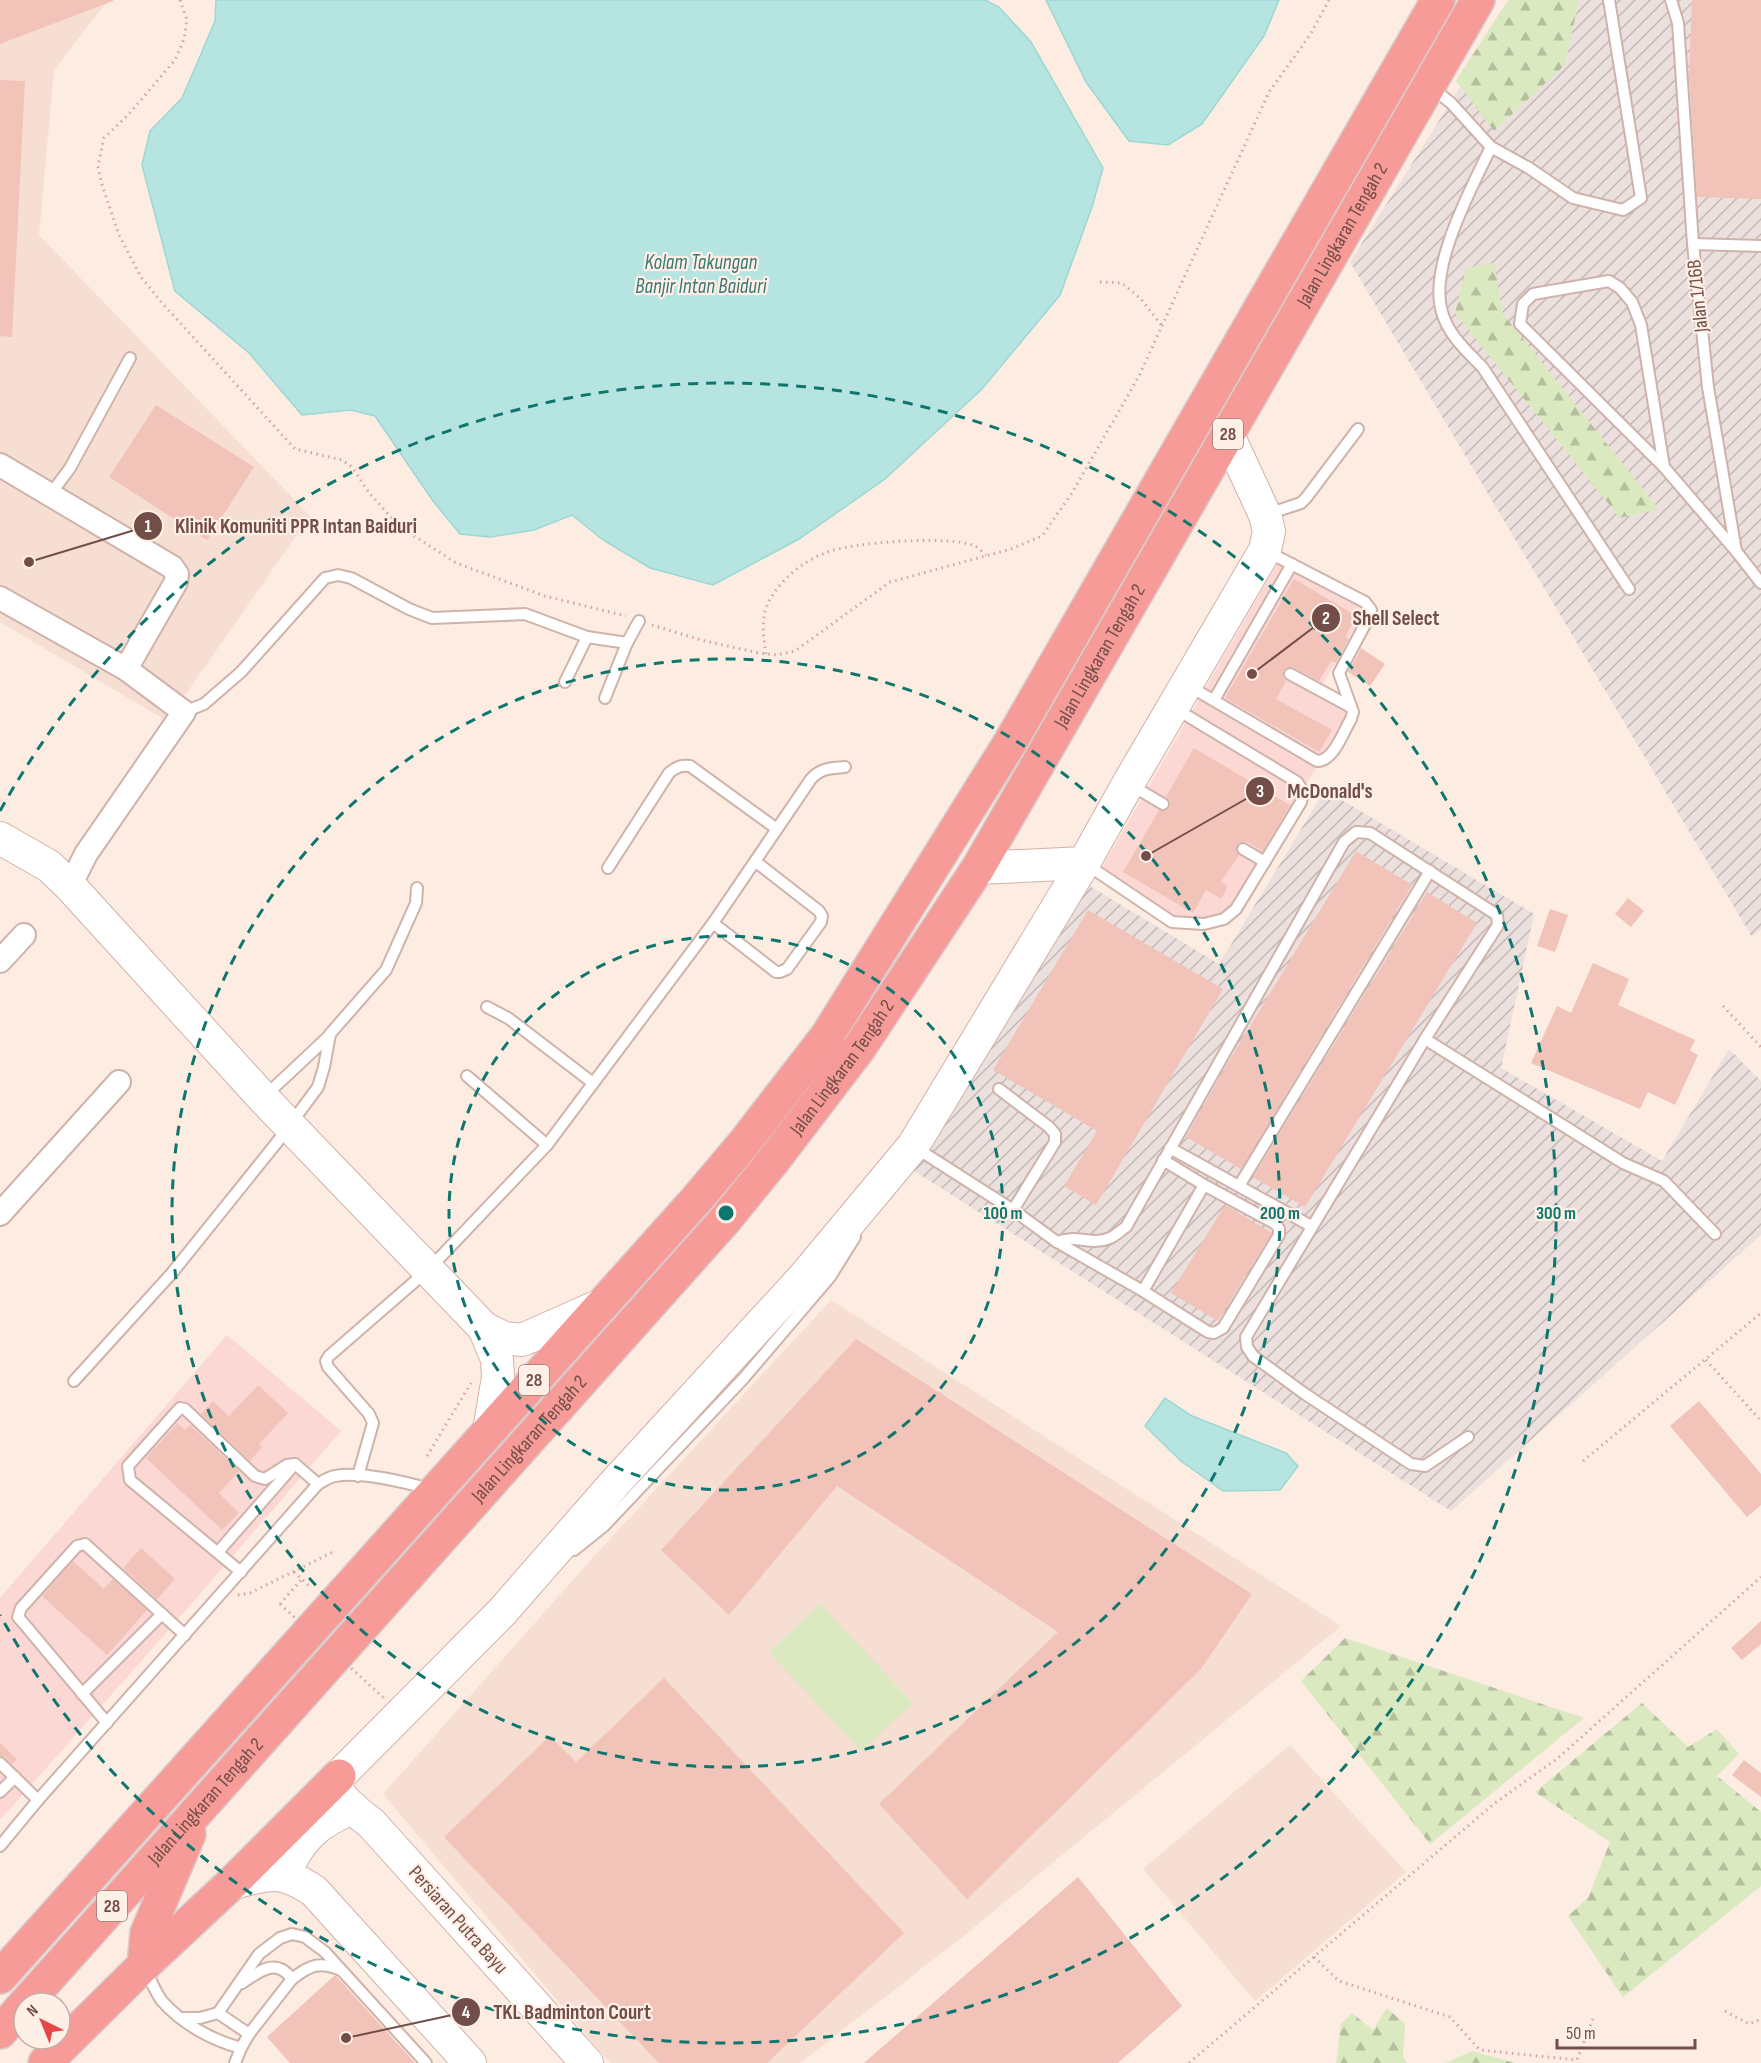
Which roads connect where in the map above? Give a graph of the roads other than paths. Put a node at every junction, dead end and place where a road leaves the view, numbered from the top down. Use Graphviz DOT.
graph roads {
  1 [pos="1438,0"];
  2 [pos="1478,0"];
  3 [pos="1609,0"];
  4 [pos="1671,0"];
  5 [pos="1429,86"];
  6 [pos="1491,147"];
  7 [pos="1693,244"];
  8 [pos="1761,246"];
  9 [pos="130,358"];
  10 [pos="1358,429"];
  11 [pos="1228,435"];
  12 [pos="0,465"];
  13 [pos="1664,467"];
  14 [pos="50,496"];
  15 [pos="1265,515"];
  16 [pos="1736,551"];
  17 [pos="1279,557"];
  18 [pos="1761,583"];
  19 [pos="1629,589"];
  20 [pos="0,598"];
  21 [pos="639,621"];
  22 [pos="587,636"];
  23 [pos="627,643"];
  24 [pos="126,669"];
  25 [pos="1290,674"];
  26 [pos="565,682"];
  27 [pos="1180,696"];
  28 [pos="605,698"];
  29 [pos="1214,700"];
  30 [pos="1351,707"];
  31 [pos="184,712"];
  32 [pos="845,767"];
  33 [pos="1128,784"];
  34 [pos="1163,804"];
  35 [pos="777,829"];
  36 [pos="0,838"];
  37 [pos="1243,849"];
  38 [pos="756,862"];
  39 [pos="1265,862"];
  40 [pos="1084,863"];
  41 [pos="608,868"];
  42 [pos="978,868"];
  43 [pos="1430,871"];
  44 [pos="70,886"];
  45 [pos="417,888"];
  46 [pos="713,923"];
  47 [pos="24,934"];
  48 [pos="0,961"];
  49 [pos="486,1008"];
  50 [pos="330,1034"];
  51 [pos="1425,1039"];
  52 [pos="467,1076"];
  53 [pos="118,1082"];
  54 [pos="593,1083"];
  55 [pos="999,1089"];
  56 [pos="263,1098"];
  57 [pos="289,1125"];
  58 [pos="547,1145"];
  59 [pos="913,1146"];
  60 [pos="1170,1148"];
  61 [pos="1163,1160"];
  62 [pos="1204,1185"];
  63 [pos="1239,1186"];
  64 [pos="1013,1210"];
  65 [pos="0,1214"];
  66 [pos="868,1216"];
  67 [pos="1311,1226"];
  68 [pos="862,1227"];
  69 [pos="1715,1234"];
  70 [pos="1057,1242"];
  71 [pos="428,1270"];
  72 [pos="1143,1291"];
  73 [pos="601,1305"];
  74 [pos="484,1328"];
  75 [pos="74,1381"];
  76 [pos="489,1431"];
  77 [pos="1468,1437"];
  78 [pos="295,1464"];
  79 [pos="358,1476"];
  80 [pos="318,1484"];
  81 [pos="435,1491"];
  82 [pos="218,1552"];
  83 [pos="241,1572"];
  84 [pos="502,1612"];
  85 [pos="162,1614"];
  86 [pos="185,1635"];
  87 [pos="82,1694"];
  88 [pos="107,1723"];
  89 [pos="0,1763"];
  90 [pos="339,1776"];
  91 [pos="15,1777"];
  92 [pos="0,1792"];
  93 [pos="38,1800"];
  94 [pos="353,1808"];
  95 [pos="199,1810"];
  96 [pos="0,1846"];
  97 [pos="284,1875"];
  98 [pos="232,1882"];
  99 [pos="144,1965"];
  100 [pos="341,1970"];
  101 [pos="0,1977"];
  102 [pos="292,1979"];
  103 [pos="237,1986"];
  104 [pos="37,1991"];
  105 [pos="218,2013"];
  106 [pos="181,2018"];
  107 [pos="12,2019"];
  108 [pos="0,2032"];
  109 [pos="249,2034"];
  110 [pos="241,2048"];
  111 [pos="45,2063"];
  112 [pos="235,2063"];
  113 [pos="426,2063"];
  114 [pos="470,2063"];
  115 [pos="587,2063"];
  1 -- 73 [label="highway, Jalan Lingkaran Tengah 2 / 28"];
  2 -- 5 [label="highway, Jalan Lingkaran Tengah 2 / 28"];
  3 -- 6 [label="lane"];
  4 -- 7 [label="lane, Jalan 1/16B"];
  5 -- 6 [label="lane"];
  5 -- 11 [label="highway, Jalan Lingkaran Tengah 2 / 28"];
  6 -- 19 [label="lane"];
  7 -- 8 [label="lane"];
  7 -- 16 [label="lane, Jalan 1/16B"];
  9 -- 14 [label="lane"];
  10 -- 15 [label="lane"];
  11 -- 15 [label="street"];
  11 -- 42 [label="highway, Jalan Lingkaran Tengah 2 / 28"];
  12 -- 14 [label="street"];
  13 -- 13 [label="lane"];
  13 -- 16 [label="lane"];
  14 -- 24 [label="street"];
  15 -- 17 [label="street"];
  16 -- 18 [label="lane, Jalan 1/16B"];
  17 -- 27 [label="street"];
  17 -- 29 [label="lane"];
  17 -- 30 [label="lane"];
  20 -- 24 [label="street"];
  21 -- 23 [label="lane"];
  22 -- 23 [label="lane"];
  22 -- 26 [label="lane"];
  22 -- 31 [label="lane"];
  23 -- 28 [label="lane"];
  24 -- 31 [label="street"];
  25 -- 30 [label="lane"];
  27 -- 29 [label="lane"];
  27 -- 33 [label="street"];
  27 -- 39 [label="lane"];
  29 -- 30 [label="lane"];
  31 -- 44 [label="street"];
  32 -- 35 [label="lane"];
  33 -- 34 [label="lane"];
  33 -- 40 [label="street"];
  35 -- 38 [label="lane"];
  35 -- 41 [label="lane"];
  36 -- 44 [label="street"];
  37 -- 39 [label="lane"];
  38 -- 46 [label="lane"];
  38 -- 46 [label="lane"];
  39 -- 40 [label="lane"];
  40 -- 42 [label="street"];
  40 -- 59 [label="street"];
  42 -- 95 [label="highway, Jalan Lingkaran Tengah 2 / 28"];
  43 -- 51 [label="lane"];
  43 -- 60 [label="lane"];
  43 -- 63 [label="lane"];
  44 -- 56 [label="street"];
  45 -- 50 [label="lane"];
  46 -- 54 [label="lane"];
  47 -- 48 [label="street"];
  49 -- 54 [label="lane"];
  50 -- 56 [label="lane"];
  50 -- 57 [label="lane"];
  51 -- 67 [label="lane"];
  51 -- 69 [label="lane"];
  52 -- 58 [label="lane"];
  53 -- 65 [label="street"];
  54 -- 58 [label="lane"];
  55 -- 64 [label="lane"];
  56 -- 57 [label="street"];
  57 -- 71 [label="street"];
  57 -- 75 [label="lane"];
  58 -- 71 [label="lane"];
  59 -- 64 [label="lane"];
  59 -- 66 [label="lane"];
  59 -- 84 [label="street"];
  60 -- 61 [label="lane"];
  60 -- 63 [label="lane"];
  61 -- 62 [label="lane"];
  61 -- 70 [label="lane"];
  62 -- 72 [label="lane"];
  62 -- 72 [label="lane"];
  63 -- 67 [label="lane"];
  64 -- 70 [label="lane"];
  67 -- 77 [label="lane"];
  68 -- 84 [label="lane"];
  70 -- 72 [label="lane"];
  71 -- 74 [label="street"];
  71 -- 79 [label="lane"];
  73 -- 74 [label="street"];
  73 -- 76 [label="highway, Jalan Lingkaran Tengah 2 / 28"];
  74 -- 76 [label="street"];
  76 -- 81 [label="highway, Jalan Lingkaran Tengah 2 / 28"];
  78 -- 80 [label="lane"];
  78 -- 82 [label="lane"];
  78 -- 82 [label="lane"];
  79 -- 80 [label="lane"];
  79 -- 81 [label="lane"];
  80 -- 83 [label="lane"];
  81 -- 101 [label="highway, Jalan Lingkaran Tengah 2 / 28"];
  82 -- 83 [label="lane"];
  83 -- 86 [label="lane"];
  84 -- 90 [label="street"];
  85 -- 86 [label="lane"];
  85 -- 87 [label="lane"];
  85 -- 87 [label="lane"];
  86 -- 88 [label="lane"];
  87 -- 88 [label="lane"];
  88 -- 93 [label="lane"];
  89 -- 91 [label="lane"];
  90 -- 94 [label="street, Persiaran Putra Bayu"];
  90 -- 98 [label="highway"];
  91 -- 92 [label="lane"];
  91 -- 93 [label="lane"];
  93 -- 96 [label="lane"];
  94 -- 97 [label="street"];
  94 -- 115 [label="street, Persiaran Putra Bayu"];
  95 -- 99 [label="highway"];
  95 -- 104 [label="highway, Jalan Lingkaran Tengah 2 / 28"];
  97 -- 98 [label="street"];
  97 -- 114 [label="street"];
  98 -- 99 [label="highway"];
  99 -- 106 [label="lane"];
  99 -- 111 [label="highway"];
  100 -- 102 [label="lane"];
  100 -- 103 [label="lane"];
  100 -- 113 [label="lane"];
  102 -- 103 [label="lane"];
  102 -- 109 [label="lane"];
  103 -- 105 [label="lane"];
  105 -- 106 [label="lane"];
  105 -- 109 [label="lane"];
  106 -- 110 [label="lane"];
  107 -- 108 [label="highway, Jalan Lingkaran Tengah 2 / 28"];
  109 -- 110 [label="lane"];
  110 -- 112 [label="lane"];
}
